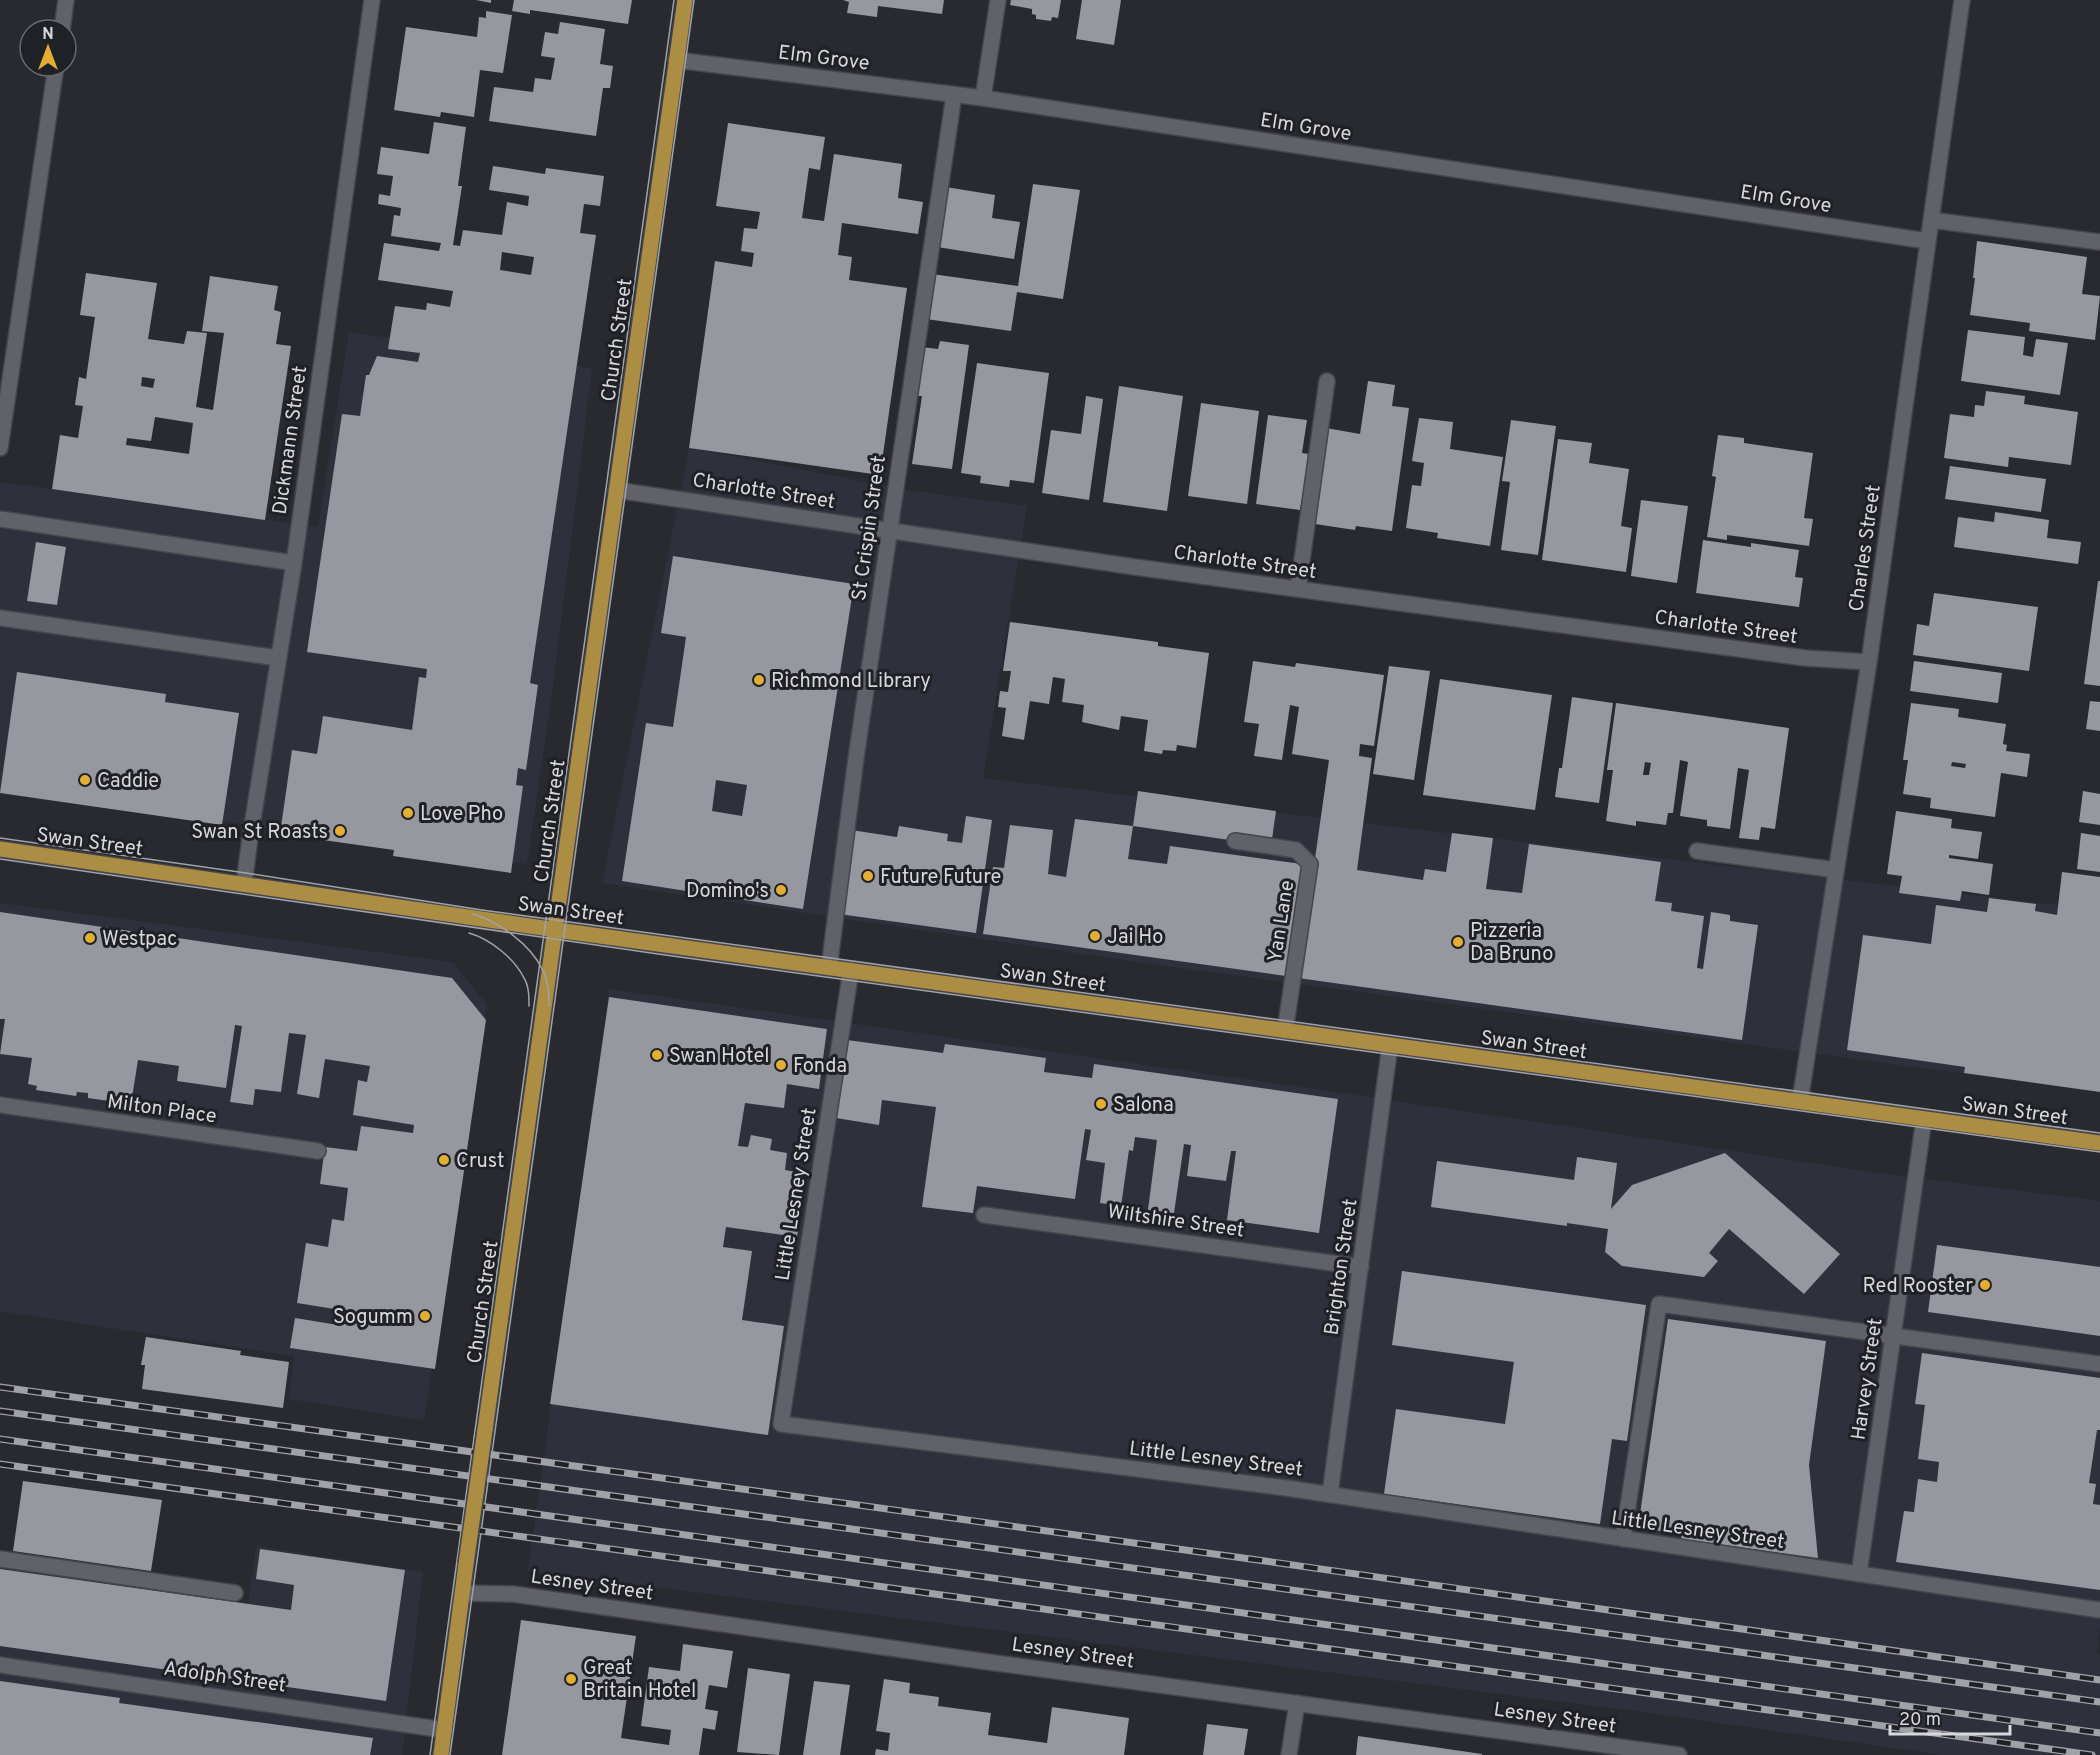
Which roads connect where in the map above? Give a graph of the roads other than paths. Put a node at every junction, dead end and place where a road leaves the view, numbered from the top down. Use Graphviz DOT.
graph roads {
  1 [pos="66,0"];
  2 [pos="372,0"];
  3 [pos="685,0"];
  4 [pos="998,0"];
  5 [pos="1962,0"];
  6 [pos="64,18"];
  7 [pos="676,60"];
  8 [pos="54,78"];
  9 [pos="954,95"];
  10 [pos="983,98"];
  11 [pos="1930,220"];
  12 [pos="1927,241"];
  13 [pos="2100,243"];
  14 [pos="1327,381"];
  15 [pos="0,448"];
  16 [pos="616,490"];
  17 [pos="0,519"];
  18 [pos="890,531"];
  19 [pos="294,563"];
  20 [pos="1298,589"];
  21 [pos="0,618"];
  22 [pos="278,658"];
  23 [pos="1869,662"];
  24 [pos="1235,841"];
  25 [pos="0,849"];
  26 [pos="1697,851"];
  27 [pos="1836,870"];
  28 [pos="244,884"];
  29 [pos="555,930"];
  30 [pos="829,968"];
  31 [pos="851,970"];
  32 [pos="1285,1031"];
  33 [pos="1390,1045"];
  34 [pos="1800,1101"];
  35 [pos="0,1105"];
  36 [pos="1924,1119"];
  37 [pos="2100,1143"];
  38 [pos="318,1151"];
  39 [pos="984,1215"];
  40 [pos="1361,1267"];
  41 [pos="1893,1335"];
  42 [pos="2100,1364"];
  43 [pos="1330,1494"];
  44 [pos="1623,1539"];
  45 [pos="0,1559"];
  46 [pos="1858,1574"];
  47 [pos="236,1593"];
  48 [pos="462,1593"];
  49 [pos="2100,1610"];
  50 [pos="0,1665"];
  51 [pos="1297,1702"];
  52 [pos="444,1730"];
  53 [pos="441,1755"];
  54 [pos="1289,1755"];
  55 [pos="1679,1755"];
  1 -- 6 [label="street"];
  2 -- 19 [label="street, Dickmann Street"];
  3 -- 7 [label="main road, Church Street"];
  4 -- 10 [label="street"];
  5 -- 11 [label="street, Charles Street"];
  7 -- 9 [label="street, Elm Grove"];
  7 -- 16 [label="main road, Church Street"];
  8 -- 15 [label="street"];
  9 -- 10 [label="street, Elm Grove"];
  9 -- 18 [label="street, St Crispin Street"];
  10 -- 12 [label="street, Elm Grove"];
  11 -- 12 [label="street, Charles Street"];
  11 -- 13 [label="street"];
  12 -- 23 [label="street, Charles Street"];
  14 -- 20 [label="street"];
  16 -- 18 [label="street, Charlotte Street"];
  16 -- 29 [label="main road, Church Street"];
  17 -- 19 [label="street"];
  18 -- 20 [label="street, Charlotte Street"];
  18 -- 30 [label="street, St Crispin Street"];
  19 -- 22 [label="street, Dickmann Street"];
  20 -- 23 [label="street, Charlotte Street"];
  21 -- 22 [label="street"];
  22 -- 28 [label="street, Dickmann Street"];
  23 -- 27 [label="street, Charles Street"];
  24 -- 32 [label="street, Yan Lane"];
  25 -- 28 [label="main road, Swan Street"];
  26 -- 27 [label="street"];
  27 -- 34 [label="street, Charles Street"];
  28 -- 29 [label="main road, Swan Street"];
  29 -- 30 [label="main road, Swan Street"];
  29 -- 48 [label="main road, Church Street, bridge"];
  30 -- 31 [label="main road, Swan Street"];
  31 -- 32 [label="main road, Swan Street"];
  31 -- 43 [label="street, Little Lesney Street"];
  32 -- 33 [label="main road, Swan Street"];
  33 -- 34 [label="main road, Swan Street"];
  33 -- 40 [label="street, Brighton Street"];
  34 -- 36 [label="main road, Swan Street"];
  35 -- 38 [label="street, Milton Place"];
  36 -- 37 [label="main road, Swan Street"];
  36 -- 41 [label="street, Harvey Street"];
  39 -- 40 [label="street, Wiltshire Street"];
  40 -- 43 [label="street, Brighton Street"];
  41 -- 42 [label="street"];
  41 -- 44 [label="street"];
  41 -- 46 [label="street, Harvey Street"];
  43 -- 44 [label="street, Little Lesney Street"];
  44 -- 46 [label="street, Little Lesney Street"];
  45 -- 47 [label="street"];
  46 -- 49 [label="street, Little Lesney Street"];
  48 -- 51 [label="street, Lesney Street"];
  48 -- 52 [label="main road, Church Street"];
  50 -- 52 [label="street, Adolph Street"];
  51 -- 54 [label="street"];
  51 -- 55 [label="street, Lesney Street"];
  52 -- 53 [label="main road, Church Street"];
}
